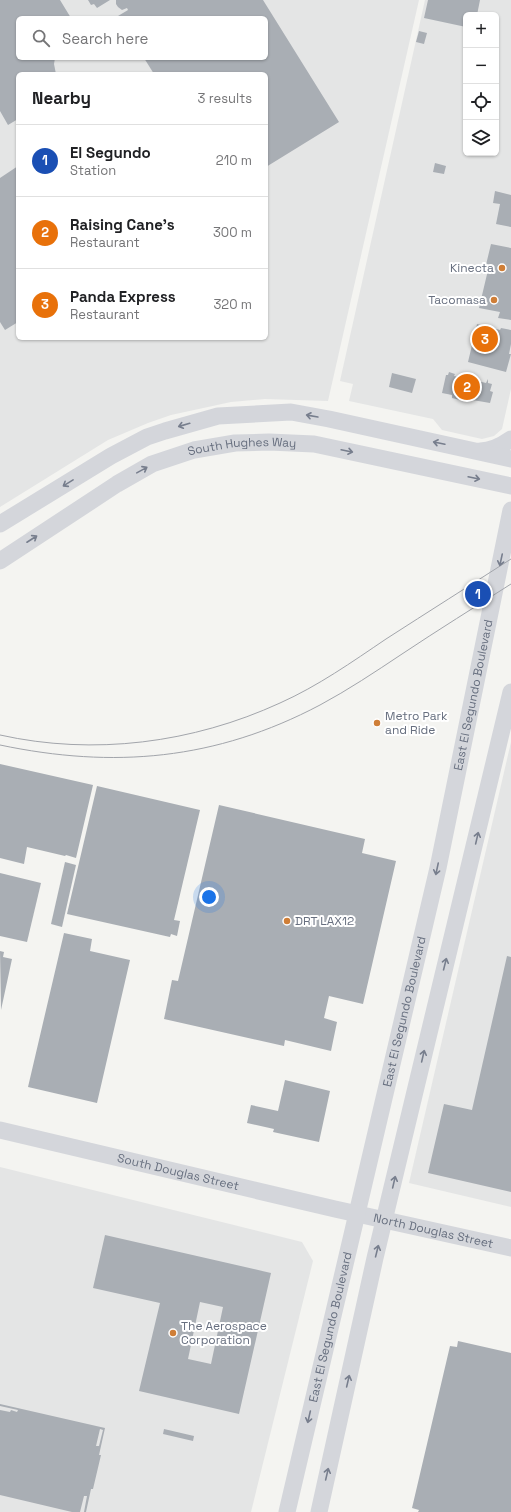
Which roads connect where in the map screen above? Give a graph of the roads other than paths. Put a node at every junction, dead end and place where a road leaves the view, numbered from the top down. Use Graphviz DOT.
graph roads {
  1 [pos="511,439"];
  2 [pos="477,451"];
  3 [pos="511,459"];
  4 [pos="511,486"];
  5 [pos="511,510"];
  6 [pos="0,524"];
  7 [pos="0,561"];
  8 [pos="511,692"];
  9 [pos="0,1130"];
  10 [pos="356,1214"];
  11 [pos="385,1220"];
  12 [pos="511,1248"];
  13 [pos="287,1512"];
  14 [pos="319,1512"];
  1 -- 2 [label="main road"];
  2 -- 3 [label="main road"];
  2 -- 6 [label="main road, one-way"];
  7 -- 4 [label="main road, South Hughes Way, one-way"];
  5 -- 10 [label="main road, East El Segundo Boulevard, one-way"];
  11 -- 8 [label="main road, one-way"];
  9 -- 10 [label="main road, South Douglas Street"];
  10 -- 11 [label="main road, North Douglas Street"];
  10 -- 13 [label="main road, East El Segundo Boulevard, one-way"];
  11 -- 12 [label="main road, North Douglas Street"];
  14 -- 11 [label="main road, one-way"];
}
